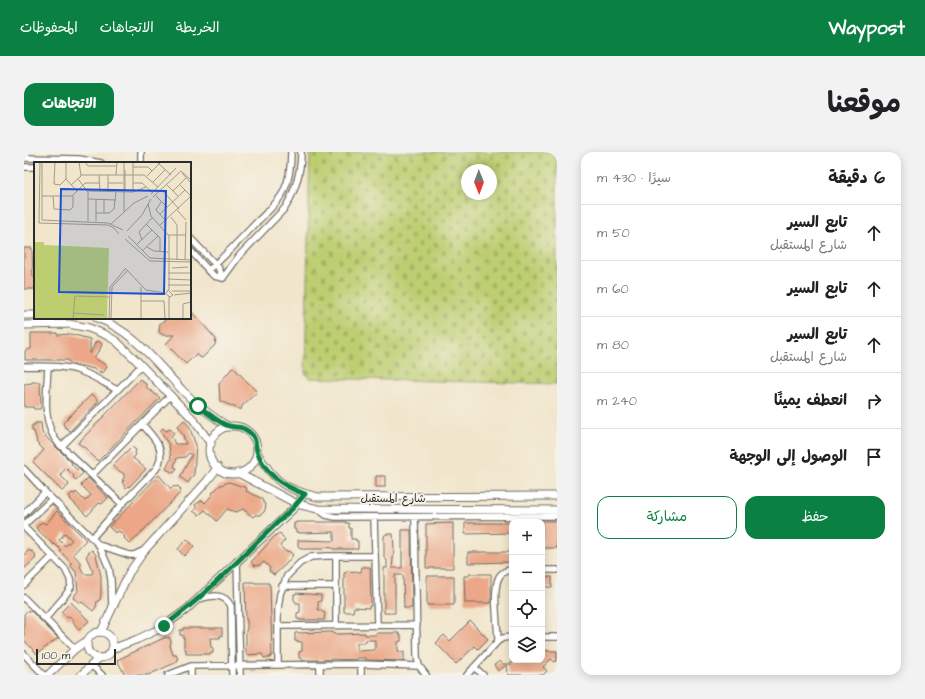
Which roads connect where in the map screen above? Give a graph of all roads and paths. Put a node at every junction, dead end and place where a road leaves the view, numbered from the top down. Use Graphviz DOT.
graph roads {
  1 [pos="291,152"];
  2 [pos="301,152"];
  3 [pos="24,158"];
  4 [pos="96,162"];
  5 [pos="191,239"];
  6 [pos="191,251"];
  7 [pos="215,265"];
  8 [pos="208,271"];
  9 [pos="223,278"];
  10 [pos="100,319"];
  11 [pos="24,325"];
  12 [pos="24,366"];
  13 [pos="142,366"];
  14 [pos="48,367"];
  15 [pos="117,390"];
  16 [pos="170,396"];
  17 [pos="142,424"];
  18 [pos="229,426"];
  19 [pos="211,444"];
  20 [pos="62,446"];
  21 [pos="257,453"];
  22 [pos="218,467"];
  23 [pos="24,469"];
  24 [pos="238,473"];
  25 [pos="92,475"];
  26 [pos="419,489"];
  27 [pos="481,489"];
  28 [pos="45,492"];
  29 [pos="305,494"];
  30 [pos="557,496"];
  31 [pos="419,497"];
  32 [pos="455,497"];
  33 [pos="481,497"];
  34 [pos="52,499"];
  35 [pos="122,504"];
  36 [pos="297,504"];
  37 [pos="318,509"];
  38 [pos="456,510"];
  39 [pos="557,510"];
  40 [pos="24,514"];
  41 [pos="557,516"];
  42 [pos="374,517"];
  43 [pos="415,517"];
  44 [pos="24,526"];
  45 [pos="92,538"];
  46 [pos="99,545"];
  47 [pos="145,550"];
  48 [pos="53,556"];
  49 [pos="336,556"];
  50 [pos="375,556"];
  51 [pos="237,562"];
  52 [pos="545,570"];
  53 [pos="557,570"];
  54 [pos="509,571"];
  55 [pos="24,585"];
  56 [pos="282,586"];
  57 [pos="336,586"];
  58 [pos="24,598"];
  59 [pos="199,599"];
  60 [pos="112,609"];
  61 [pos="45,619"];
  62 [pos="417,625"];
  63 [pos="278,626"];
  64 [pos="336,626"];
  65 [pos="376,626"];
  66 [pos="101,632"];
  67 [pos="509,637"];
  68 [pos="545,637"];
  69 [pos="557,637"];
  70 [pos="88,640"];
  71 [pos="498,641"];
  72 [pos="75,649"];
  73 [pos="112,649"];
  74 [pos="24,654"];
  75 [pos="99,658"];
  76 [pos="361,664"];
  77 [pos="91,665"];
  78 [pos="232,665"];
  79 [pos="240,665"];
  80 [pos="278,665"];
  81 [pos="320,665"];
  82 [pos="191,666"];
  83 [pos="419,666"];
  84 [pos="474,667"];
  85 [pos="44,675"];
  86 [pos="48,675"];
  87 [pos="80,675"];
  88 [pos="102,675"];
  89 [pos="168,675"];
  90 [pos="191,675"];
  91 [pos="232,675"];
  92 [pos="240,675"];
  93 [pos="320,675"];
  94 [pos="362,675"];
  95 [pos="426,675"];
  96 [pos="467,675"];
  97 [pos="483,675"];
  1 -- 7 [label="street"];
  2 -- 9 [label="street"];
  3 -- 4 [label="street"];
  5 -- 7 [label="street"];
  6 -- 8 [label="street"];
  7 -- 8 [label="street"];
  7 -- 9 [label="street"];
  8 -- 9 [label="street"];
  10 -- 18 [label="street"];
  11 -- 13 [label="street"];
  12 -- 14 [label="street"];
  13 -- 15 [label="street"];
  13 -- 16 [label="street"];
  14 -- 15 [label="street"];
  14 -- 20 [label="street"];
  15 -- 20 [label="street"];
  16 -- 17 [label="street"];
  16 -- 19 [label="street"];
  17 -- 25 [label="street"];
  17 -- 35 [label="street"];
  18 -- 19 [label="street"];
  18 -- 21 [label="street"];
  19 -- 22 [label="street"];
  20 -- 25 [label="street"];
  21 -- 24 [label="street"];
  21 -- 29 [label="street, شارع المستقبل"];
  22 -- 24 [label="street"];
  22 -- 47 [label="street"];
  23 -- 28 [label="street"];
  24 -- 36 [label="street, شارع المستقبل"];
  25 -- 35 [label="street"];
  26 -- 31 [label="street"];
  27 -- 33 [label="street"];
  28 -- 34 [label="street"];
  28 -- 40 [label="street"];
  29 -- 31 [label="street, شارع المستقبل"];
  29 -- 36 [label="street"];
  30 -- 33 [label="street, شارع المستقبل"];
  31 -- 32 [label="street, شارع المستقبل"];
  32 -- 33 [label="street, شارع المستقبل"];
  32 -- 38 [label="street"];
  34 -- 44 [label="street"];
  34 -- 45 [label="street"];
  35 -- 45 [label="street"];
  36 -- 37 [label="street, شارع المستقبل"];
  36 -- 51 [label="street"];
  37 -- 38 [label="street, شارع المستقبل"];
  37 -- 42 [label="street"];
  38 -- 39 [label="street, شارع المستقبل"];
  41 -- 43 [label="street"];
  42 -- 43 [label="street"];
  42 -- 50 [label="street"];
  43 -- 62 [label="street"];
  44 -- 48 [label="street"];
  45 -- 46 [label="street"];
  46 -- 47 [label="street"];
  46 -- 60 [label="street"];
  47 -- 60 [label="street"];
  48 -- 55 [label="street"];
  48 -- 61 [label="street"];
  49 -- 50 [label="street"];
  49 -- 56 [label="street"];
  49 -- 57 [label="street"];
  50 -- 65 [label="street"];
  51 -- 59 [label="street"];
  51 -- 79 [label="street"];
  52 -- 53 [label="street"];
  54 -- 71 [label="street"];
  56 -- 57 [label="street"];
  56 -- 63 [label="street"];
  57 -- 64 [label="street"];
  58 -- 61 [label="street"];
  59 -- 73 [label="street"];
  59 -- 78 [label="street"];
  60 -- 66 [label="street"];
  61 -- 72 [label="street"];
  62 -- 65 [label="street"];
  62 -- 83 [label="street"];
  63 -- 64 [label="street"];
  63 -- 80 [label="street"];
  64 -- 65 [label="street"];
  66 -- 70 [label="street"];
  66 -- 73 [label="street"];
  67 -- 71 [label="street"];
  68 -- 69 [label="street"];
  70 -- 72 [label="street"];
  70 -- 75 [label="street"];
  71 -- 84 [label="street"];
  72 -- 86 [label="street"];
  73 -- 75 [label="street"];
  74 -- 85 [label="street"];
  75 -- 77 [label="street"];
  76 -- 81 [label="street"];
  76 -- 83 [label="street"];
  76 -- 94 [label="street"];
  77 -- 87 [label="street"];
  77 -- 88 [label="street"];
  78 -- 79 [label="street"];
  78 -- 82 [label="street"];
  78 -- 91 [label="street"];
  79 -- 80 [label="street"];
  79 -- 92 [label="street"];
  80 -- 81 [label="street"];
  81 -- 93 [label="street"];
  82 -- 89 [label="street"];
  82 -- 90 [label="street"];
  83 -- 95 [label="street"];
  84 -- 96 [label="street"];
  84 -- 97 [label="street"];
}
